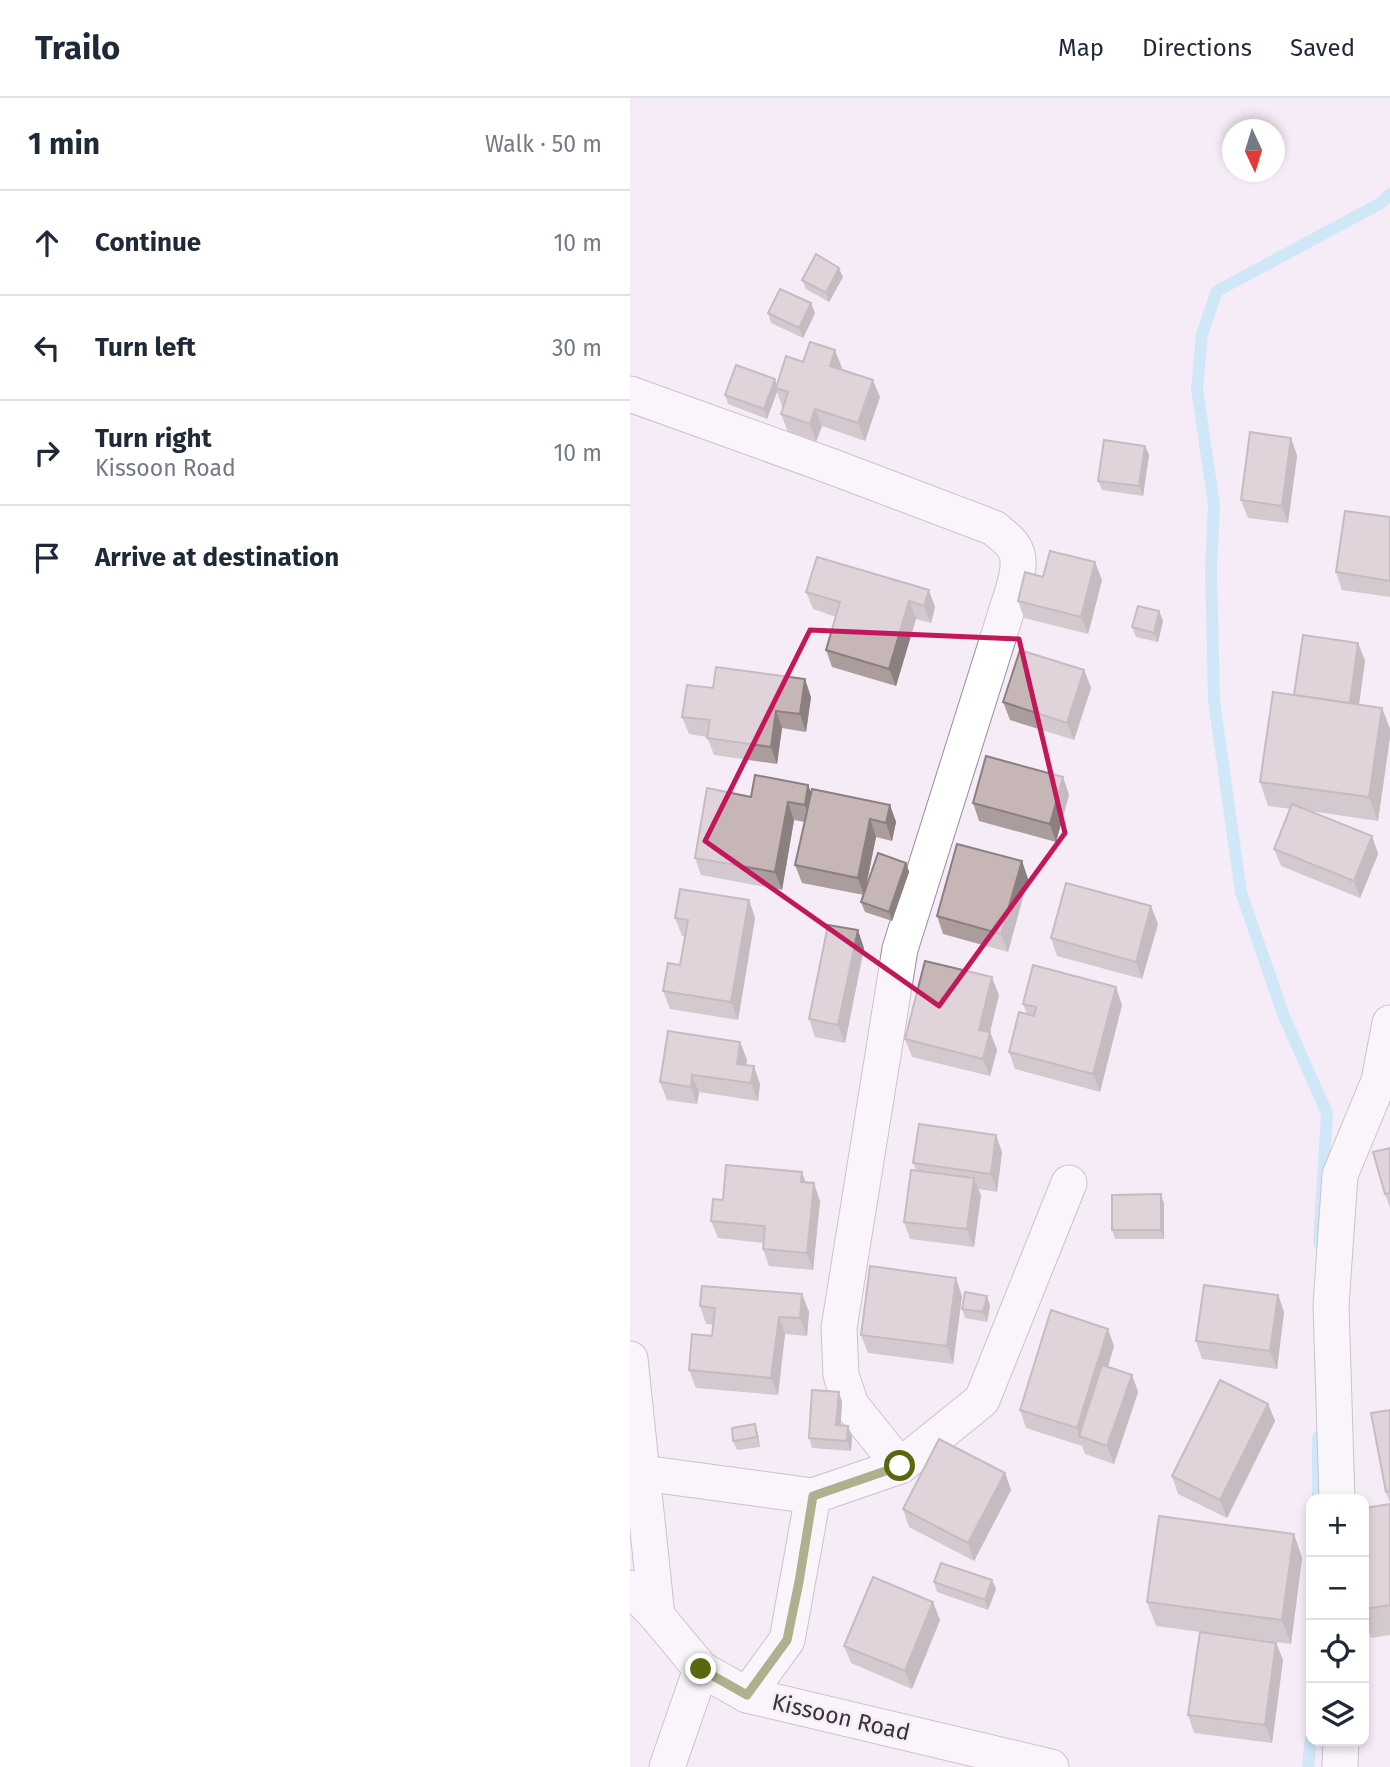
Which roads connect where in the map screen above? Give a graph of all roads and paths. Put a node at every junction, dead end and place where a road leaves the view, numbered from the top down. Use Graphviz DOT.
graph roads {
  1 [pos="630,394"];
  2 [pos="1390,1023"];
  3 [pos="1069,1183"];
  4 [pos="630,1359"];
  5 [pos="900,1466"];
  6 [pos="643,1473"];
  7 [pos="1337,1494"];
  8 [pos="813,1496"];
  9 [pos="630,1588"];
  10 [pos="657,1616"];
  11 [pos="701,1669"];
  12 [pos="747,1695"];
  13 [pos="1341,1746"];
  14 [pos="667,1767"];
  15 [pos="1051,1767"];
  16 [pos="1340,1767"];
  1 -- 5 [label="street"];
  2 -- 7 [label="street"];
  3 -- 5 [label="street"];
  4 -- 6 [label="street"];
  5 -- 8 [label="street"];
  6 -- 8 [label="street"];
  6 -- 10 [label="street"];
  8 -- 12 [label="street"];
  9 -- 10 [label="street, Kissoon Road"];
  10 -- 11 [label="street, Kissoon Road"];
  11 -- 12 [label="street, Kissoon Road"];
  11 -- 14 [label="street"];
  12 -- 15 [label="street, Kissoon Road"];
  13 -- 16 [label="street"];
}
